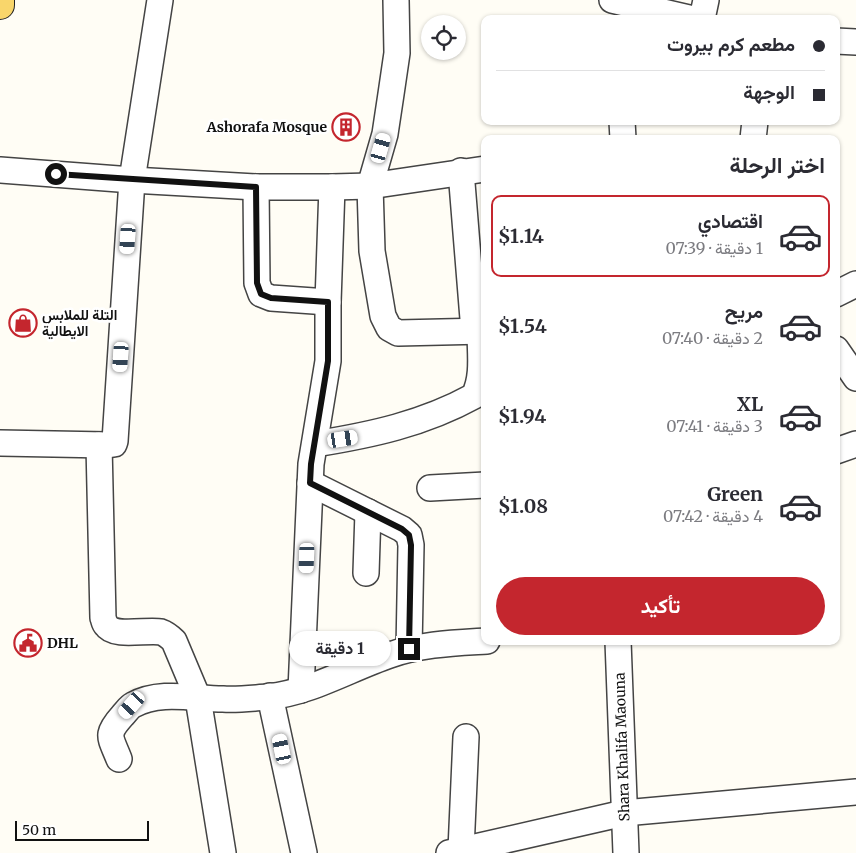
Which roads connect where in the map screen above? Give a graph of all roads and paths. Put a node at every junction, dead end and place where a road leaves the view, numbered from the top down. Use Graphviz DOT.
graph roads {
  1 [pos="0,0"];
  2 [pos="160,0"];
  3 [pos="396,0"];
  4 [pos="706,0"];
  5 [pos="0,5"];
  6 [pos="616,7"];
  7 [pos="667,15"];
  8 [pos="703,15"];
  9 [pos="840,41"];
  10 [pos="856,42"];
  11 [pos="0,170"];
  12 [pos="473,170"];
  13 [pos="132,180"];
  14 [pos="370,186"];
  15 [pos="256,187"];
  16 [pos="332,188"];
  17 [pos="856,284"];
  18 [pos="840,292"];
  19 [pos="328,302"];
  20 [pos="480,331"];
  21 [pos="840,355"];
  22 [pos="856,378"];
  23 [pos="0,443"];
  24 [pos="314,444"];
  25 [pos="856,444"];
  26 [pos="100,445"];
  27 [pos="840,450"];
  28 [pos="310,483"];
  29 [pos="481,486"];
  30 [pos="430,488"];
  31 [pos="368,512"];
  32 [pos="366,573"];
  33 [pos="481,641"];
  34 [pos="618,645"];
  35 [pos="409,649"];
  36 [pos="301,690"];
  37 [pos="270,696"];
  38 [pos="198,698"];
  39 [pos="466,737"];
  40 [pos="119,759"];
  41 [pos="856,792"];
  42 [pos="624,813"];
  43 [pos="455,852"];
  44 [pos="223,853"];
  45 [pos="304,853"];
  46 [pos="626,853"];
  1 -- 5 [label="main road"];
  2 -- 13 [label="street"];
  3 -- 14 [label="street"];
  4 -- 8 [label="street"];
  6 -- 7 [label="street"];
  9 -- 10 [label="street"];
  11 -- 13 [label="street"];
  12 -- 14 [label="street"];
  12 -- 20 [label="street"];
  13 -- 15 [label="street"];
  13 -- 26 [label="street"];
  14 -- 16 [label="street"];
  14 -- 20 [label="street"];
  15 -- 16 [label="street"];
  15 -- 19 [label="street"];
  16 -- 19 [label="street"];
  17 -- 18 [label="street"];
  19 -- 24 [label="street"];
  20 -- 24 [label="street"];
  21 -- 22 [label="street"];
  23 -- 26 [label="street"];
  24 -- 28 [label="street"];
  25 -- 27 [label="street"];
  26 -- 38 [label="street"];
  28 -- 31 [label="street"];
  28 -- 36 [label="street"];
  29 -- 30 [label="street"];
  31 -- 32 [label="street"];
  31 -- 35 [label="street"];
  33 -- 35 [label="street"];
  34 -- 42 [label="street, Shara Khalifa Maouna"];
  35 -- 36 [label="street"];
  36 -- 37 [label="street"];
  37 -- 38 [label="street"];
  37 -- 45 [label="street"];
  38 -- 40 [label="street"];
  38 -- 44 [label="street"];
  39 -- 43 [label="street"];
  41 -- 42 [label="street"];
  42 -- 43 [label="street"];
  42 -- 46 [label="street, Shara Khalifa Maouna"];
}
